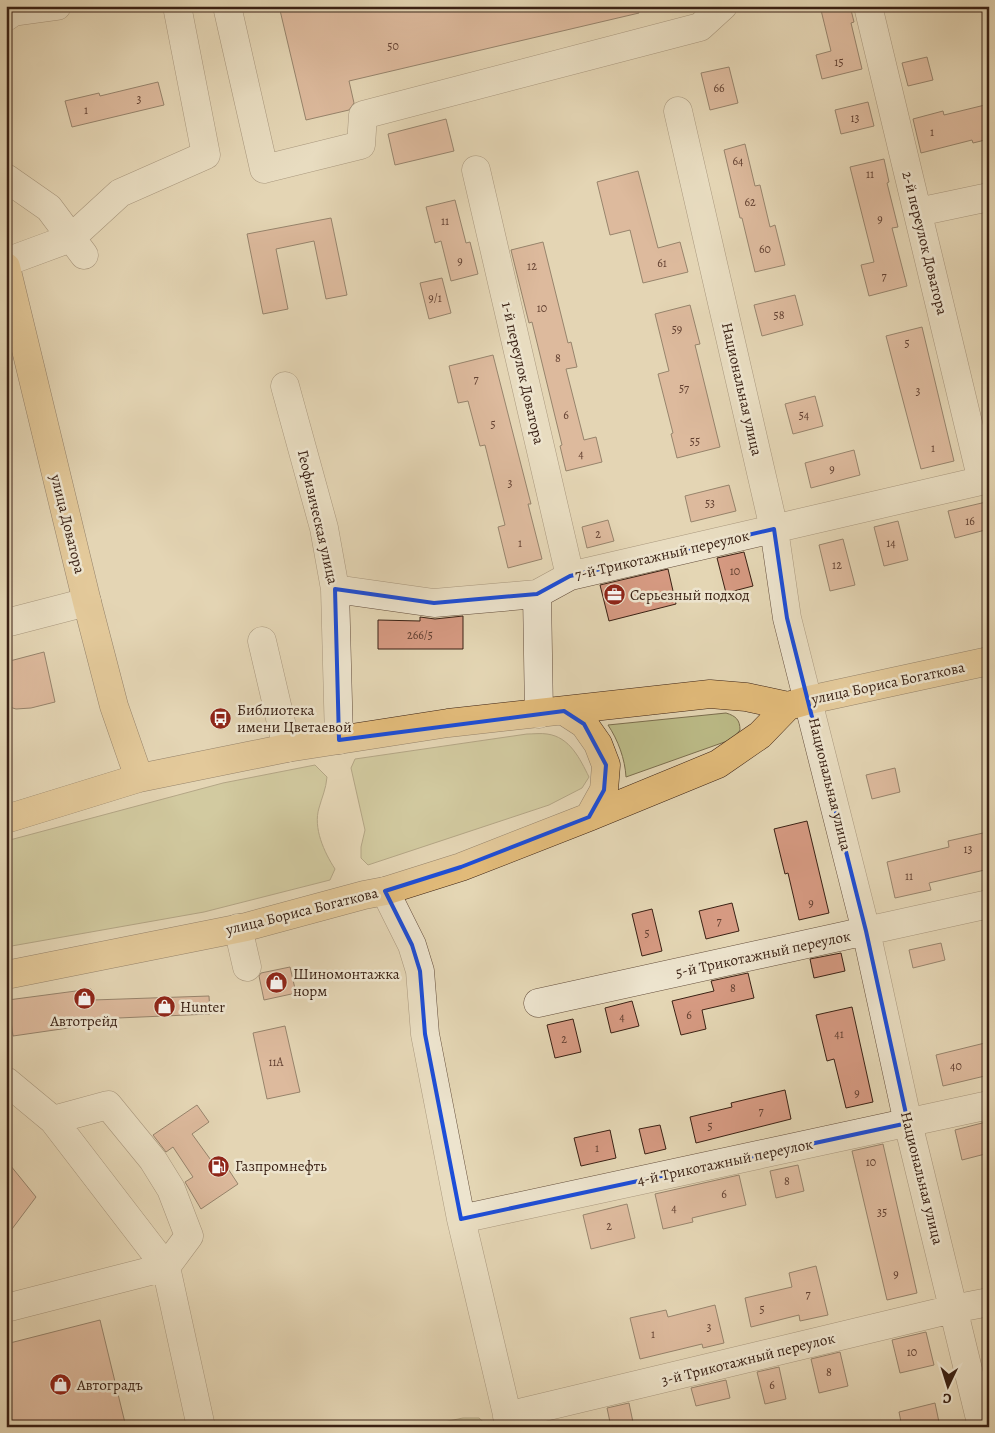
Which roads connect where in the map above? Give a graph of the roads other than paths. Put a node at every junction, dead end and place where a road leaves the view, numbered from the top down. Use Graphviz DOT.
graph roads {
  1 [pos="57,6"];
  2 [pos="177,6"];
  3 [pos="227,6"];
  4 [pos="723,6"];
  5 [pos="868,6"];
  6 [pos="10,12"];
  7 [pos="678,111"];
  8 [pos="476,170"];
  9 [pos="6,178"];
  10 [pos="989,197"];
  11 [pos="918,212"];
  12 [pos="78,247"];
  13 [pos="6,262"];
  14 [pos="6,267"];
  15 [pos="285,386"];
  16 [pos="985,480"];
  17 [pos="774,529"];
  18 [pos="570,576"];
  19 [pos="335,589"];
  20 [pos="537,594"];
  21 [pos="87,602"];
  22 [pos="6,623"];
  23 [pos="262,641"];
  24 [pos="989,661"];
  25 [pos="798,703"];
  26 [pos="551,712"];
  27 [pos="339,740"];
  28 [pos="287,748"];
  29 [pos="139,778"];
  30 [pos="589,817"];
  31 [pos="6,819"];
  32 [pos="385,891"];
  33 [pos="989,904"];
  34 [pos="238,928"];
  35 [pos="866,931"];
  36 [pos="246,966"];
  37 [pos="6,975"];
  38 [pos="538,1003"];
  39 [pos="6,1081"];
  40 [pos="989,1105"];
  41 [pos="53,1120"];
  42 [pos="908,1123"];
  43 [pos="461,1219"];
  44 [pos="166,1267"];
  45 [pos="989,1302"];
  46 [pos="6,1308"];
  47 [pos="953,1309"];
  48 [pos="509,1422"];
  49 [pos="201,1427"];
  50 [pos="982,1427"];
  1 -- 6 [label="street"];
  2 -- 12 [label="street"];
  3 -- 4 [label="street"];
  5 -- 11 [label="street, 2-й переулок Доватора"];
  7 -- 17 [label="street, Национальная улица"];
  8 -- 18 [label="street, 1-й переулок Доватора"];
  9 -- 12 [label="street"];
  10 -- 11 [label="street"];
  11 -- 16 [label="street, 2-й переулок Доватора"];
  12 -- 13 [label="street"];
  14 -- 21 [label="main road, улица Доватора"];
  15 -- 19 [label="street, Геофизическая улица"];
  16 -- 17 [label="street, 7-й Трикотажный переулок"];
  17 -- 18 [label="street, 7-й Трикотажный переулок"];
  17 -- 25 [label="street, Национальная улица"];
  18 -- 20 [label="street, 7-й Трикотажный переулок"];
  19 -- 20 [label="street, 7-й Трикотажный переулок"];
  19 -- 27 [label="street, Геофизическая улица"];
  20 -- 26 [label="street"];
  21 -- 22 [label="street"];
  21 -- 29 [label="main road, улица Доватора"];
  23 -- 28 [label="street"];
  24 -- 25 [label="main road, улица Бориса Богаткова"];
  25 -- 26 [label="main road, улица Бориса Богаткова"];
  25 -- 30 [label="main road, улица Бориса Богаткова"];
  25 -- 35 [label="street, Национальная улица"];
  26 -- 27 [label="main road, улица Бориса Богаткова"];
  26 -- 30 [label="main road"];
  27 -- 28 [label="main road, улица Бориса Богаткова"];
  28 -- 29 [label="main road, улица Бориса Богаткова"];
  29 -- 31 [label="main road, улица Бориса Богаткова"];
  30 -- 32 [label="main road, улица Бориса Богаткова"];
  32 -- 34 [label="main road, улица Бориса Богаткова"];
  32 -- 43 [label="street"];
  33 -- 35 [label="street, 5-й Трикотажный переулок"];
  34 -- 36 [label="street"];
  34 -- 37 [label="main road, улица Бориса Богаткова"];
  35 -- 38 [label="street, 5-й Трикотажный переулок"];
  35 -- 42 [label="street, Национальная улица"];
  39 -- 41 [label="street"];
  40 -- 42 [label="street, 4-й Трикотажный переулок"];
  41 -- 44 [label="street"];
  41 -- 44 [label="street"];
  42 -- 43 [label="street, 4-й Трикотажный переулок"];
  42 -- 47 [label="street, Национальная улица"];
  43 -- 48 [label="street"];
  44 -- 46 [label="street"];
  44 -- 49 [label="street"];
  45 -- 47 [label="street, 3-й Трикотажный переулок"];
  47 -- 48 [label="street, 3-й Трикотажный переулок"];
  47 -- 50 [label="street, Национальная улица"];
}
